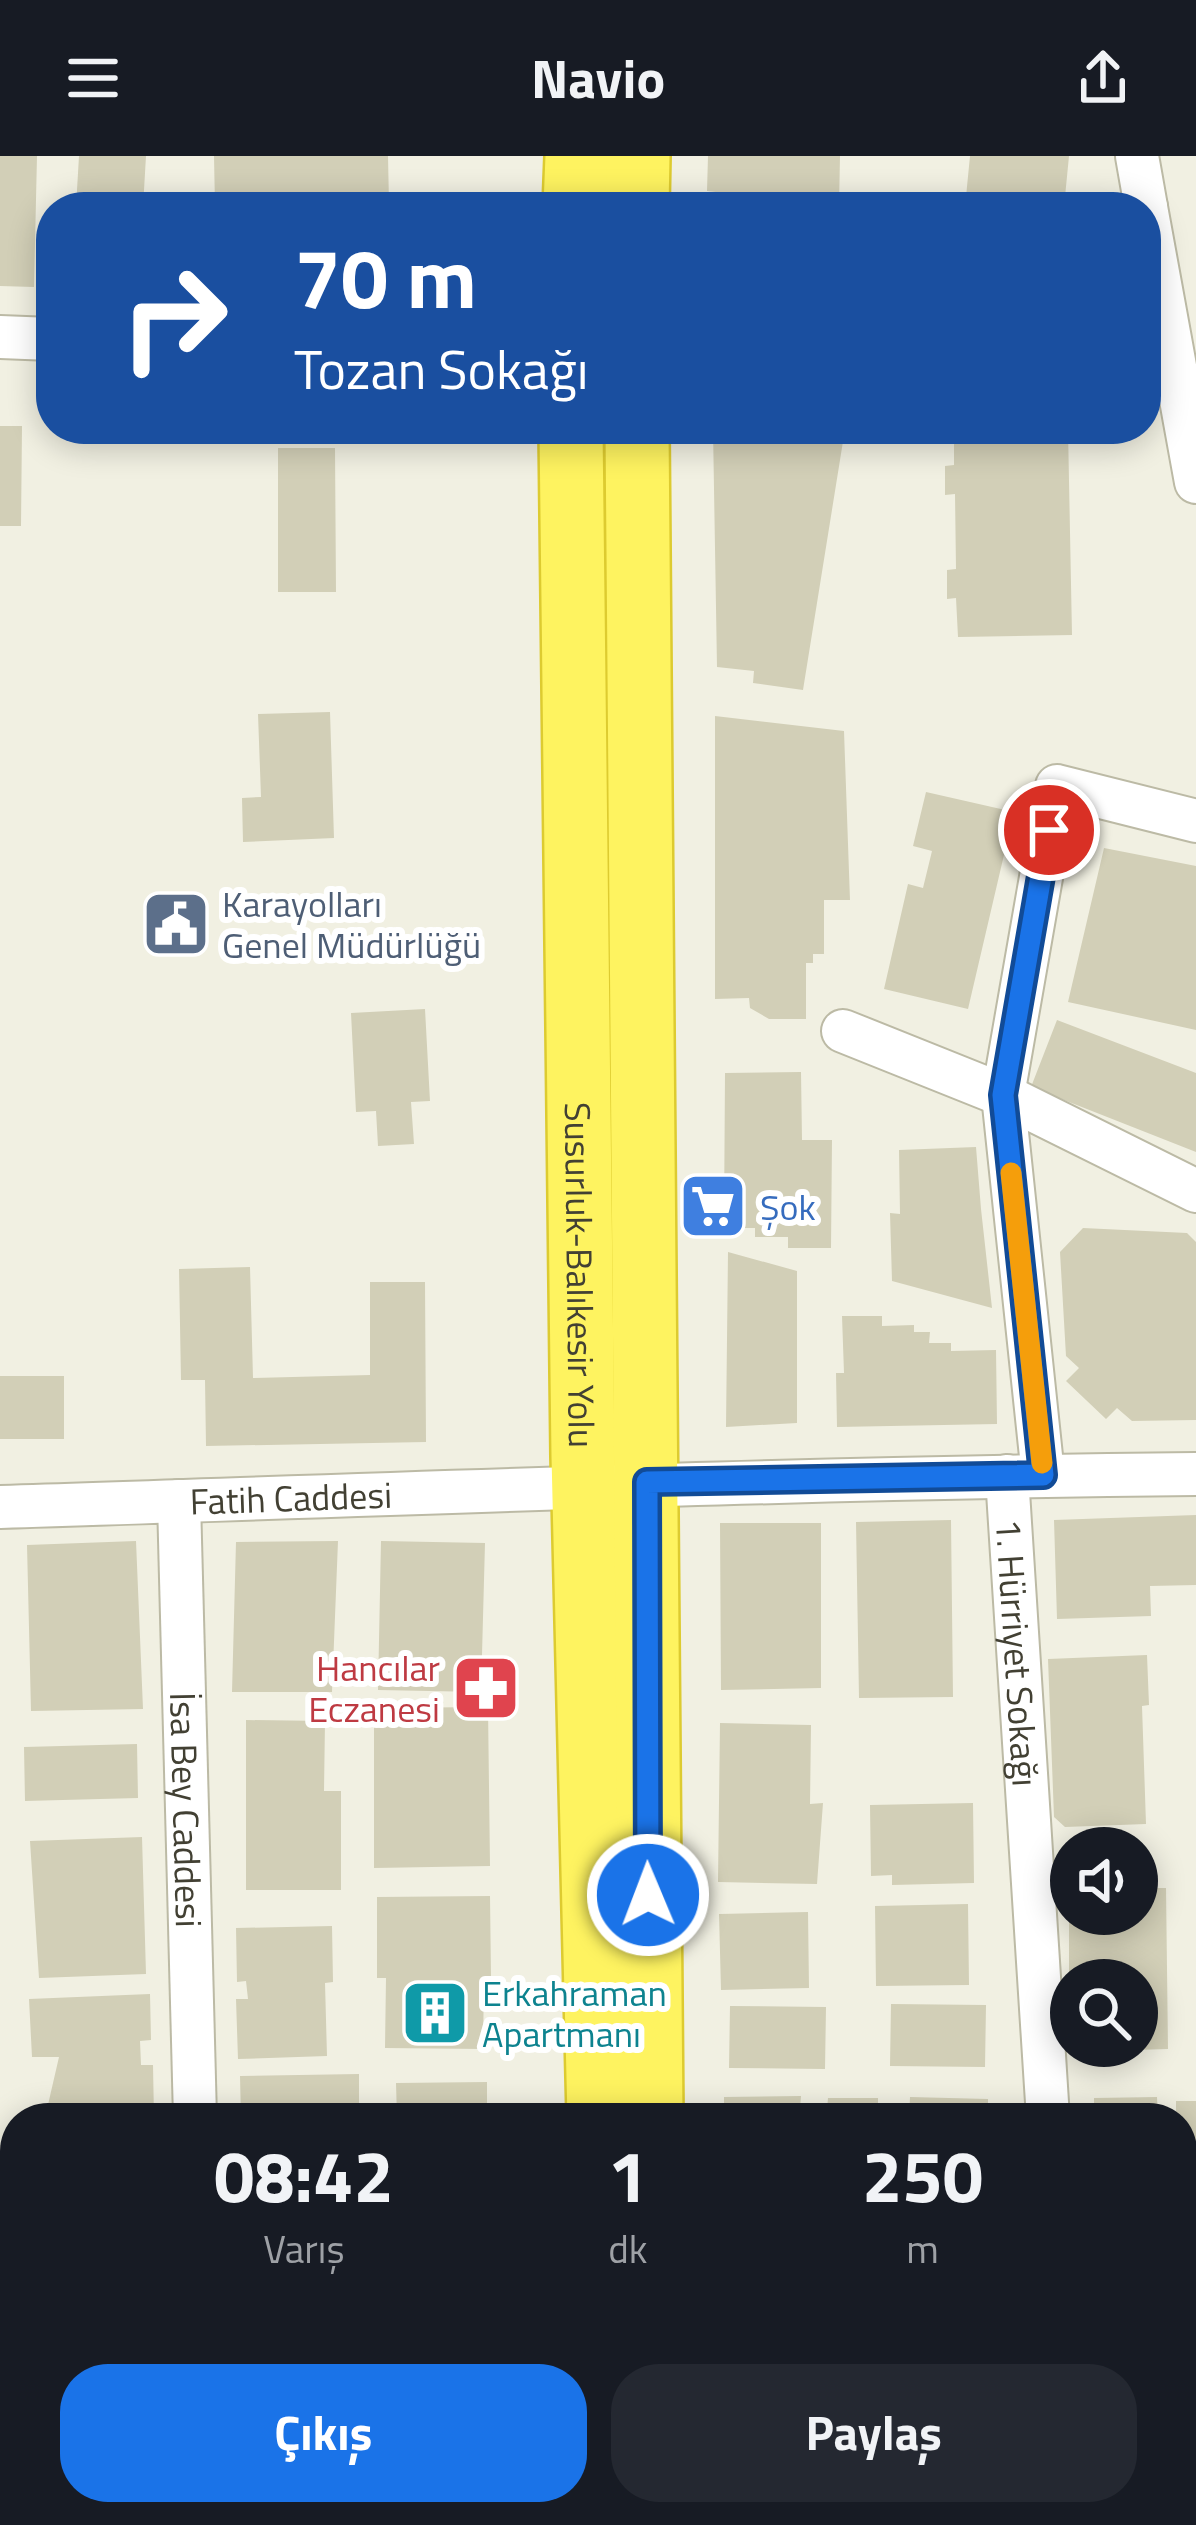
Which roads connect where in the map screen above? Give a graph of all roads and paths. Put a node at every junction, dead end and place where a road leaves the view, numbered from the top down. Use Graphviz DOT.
graph roads {
  1 [pos="577,156"];
  2 [pos="638,156"];
  3 [pos="1137,156"];
  4 [pos="576,192"];
  5 [pos="638,192"];
  6 [pos="1143,192"];
  7 [pos="0,337"];
  8 [pos="36,338"];
  9 [pos="1161,364"];
  10 [pos="571,444"];
  11 [pos="637,444"];
  12 [pos="1196,482"];
  13 [pos="1196,821"];
  14 [pos="843,1031"];
  15 [pos="1003,1095"];
  16 [pos="1196,1191"];
  17 [pos="1196,1474"];
  18 [pos="1025,1476"];
  19 [pos="647,1482"];
  20 [pos="584,1488"];
  21 [pos="179,1501"];
  22 [pos="0,1507"];
  23 [pos="196,2103"];
  24 [pos="599,2103"];
  25 [pos="651,2103"];
  26 [pos="1047,2103"];
  1 -- 4 [label="highway"];
  2 -- 5 [label="highway"];
  3 -- 6 [label="street"];
  7 -- 8 [label="street"];
  9 -- 12 [label="street"];
  10 -- 20 [label="highway, Susurluk-Balıkesir Yolu"];
  11 -- 19 [label="highway, Susurluk-Balıkesir Yolu"];
  13 -- 15 [label="street, 1. Hürriyet Sokağı"];
  14 -- 15 [label="street"];
  15 -- 16 [label="street"];
  15 -- 18 [label="street, 1. Hürriyet Sokağı"];
  17 -- 18 [label="street, Fatih Caddesi"];
  18 -- 19 [label="street, Fatih Caddesi"];
  18 -- 26 [label="street, 1. Hürriyet Sokağı"];
  19 -- 20 [label="street, Fatih Caddesi"];
  19 -- 25 [label="highway, Susurluk-Balıkesir Yolu"];
  20 -- 21 [label="street, Fatih Caddesi"];
  20 -- 24 [label="highway, Susurluk-Balıkesir Yolu"];
  21 -- 22 [label="street, Fatih Caddesi"];
  21 -- 23 [label="street, İsa Bey Caddesi"];
}
